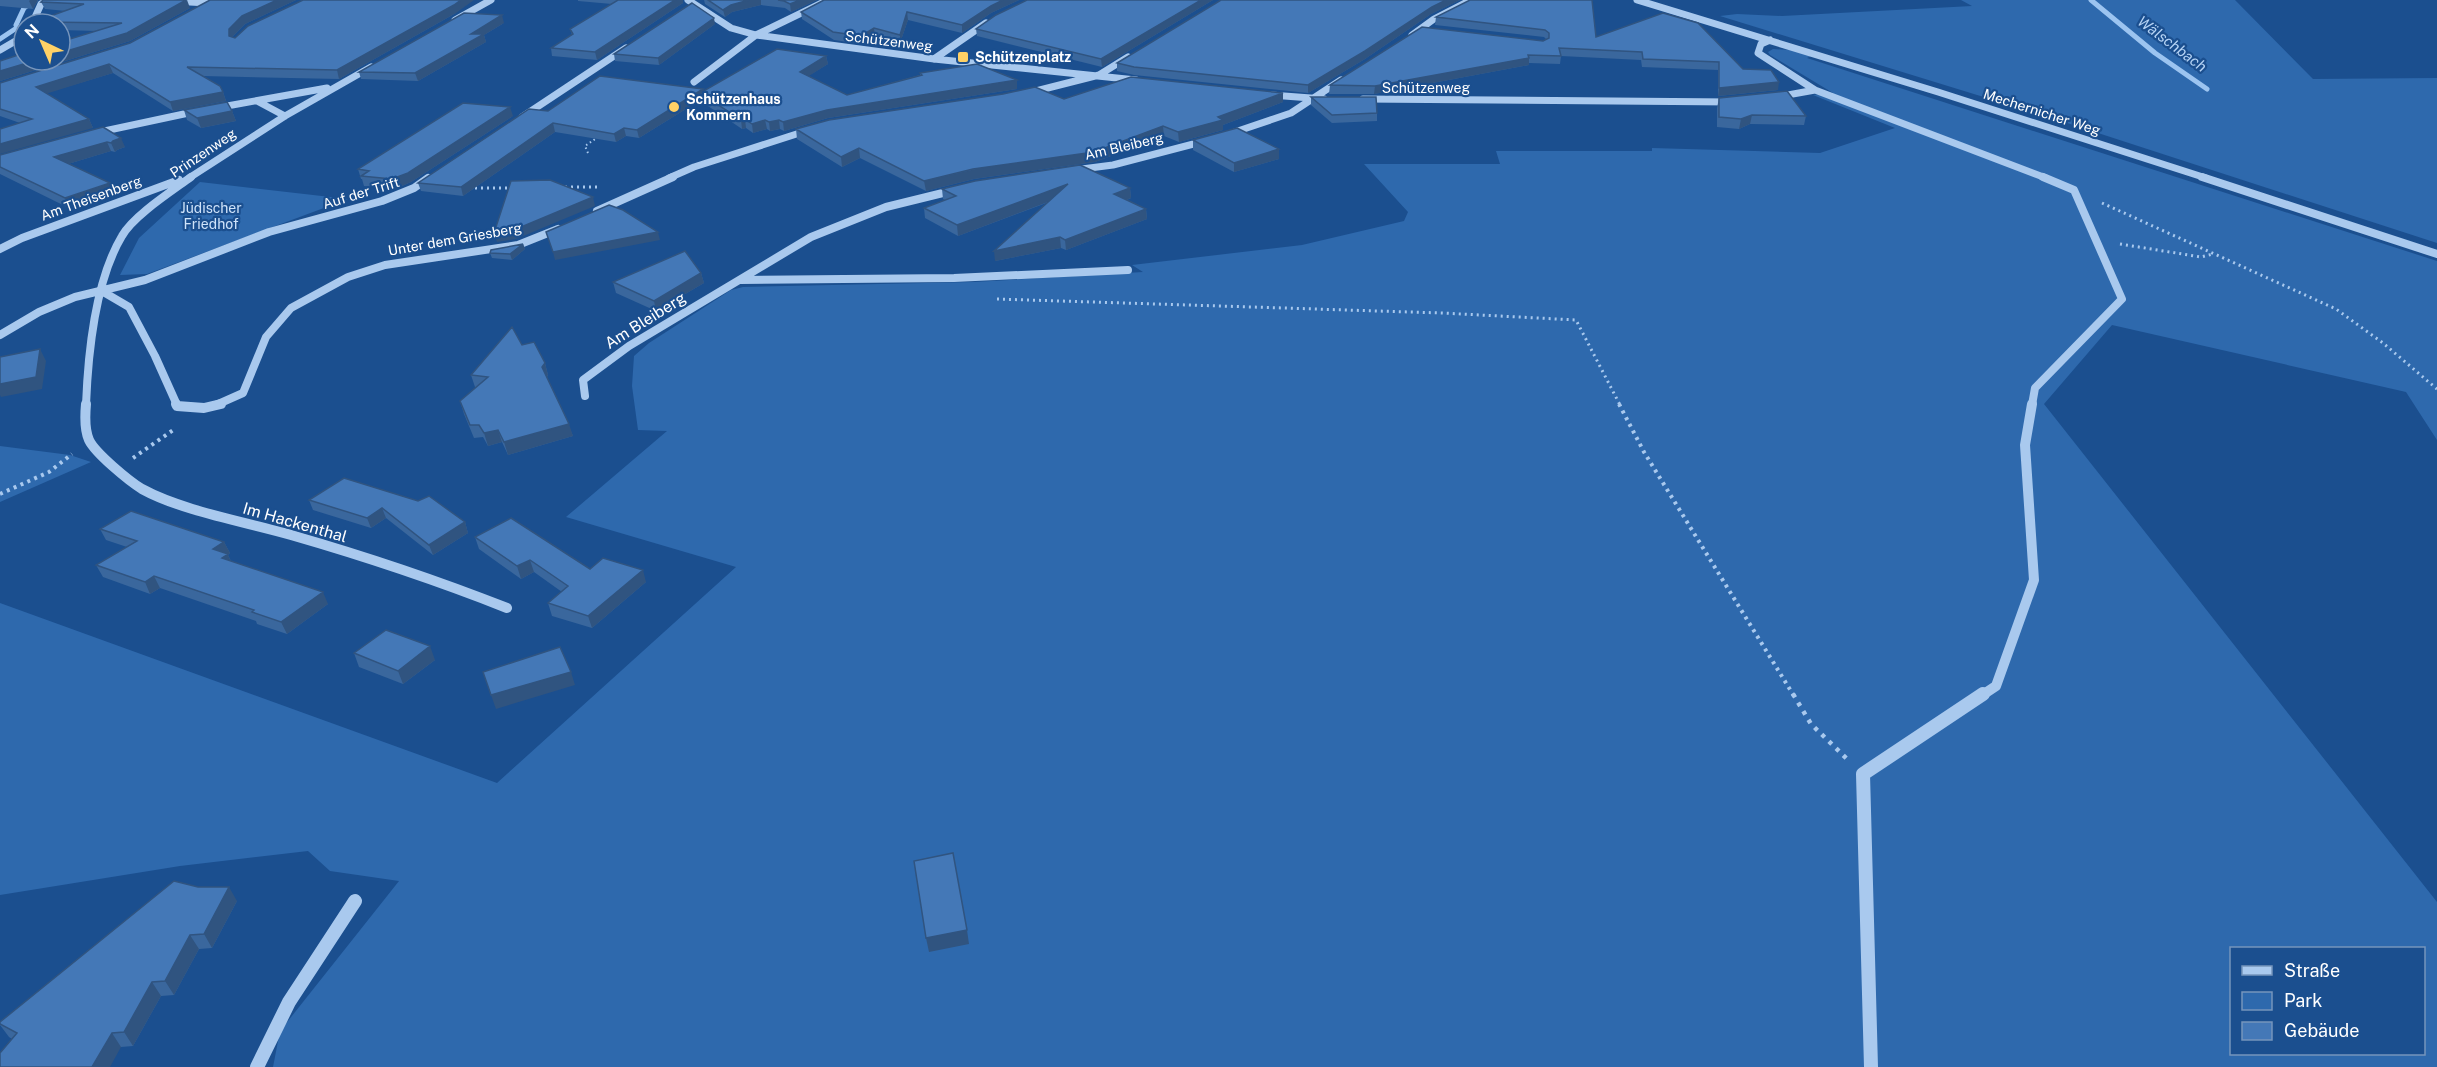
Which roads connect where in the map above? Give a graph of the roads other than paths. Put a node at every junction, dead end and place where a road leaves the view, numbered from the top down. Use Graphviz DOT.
graph roads {
  1 [pos="49,0"];
  2 [pos="154,0"];
  3 [pos="215,0"];
  4 [pos="490,0"];
  5 [pos="702,0"];
  6 [pos="828,0"];
  7 [pos="1471,0"];
  8 [pos="1637,0"];
  9 [pos="208,3"];
  10 [pos="689,4"];
  11 [pos="193,11"];
  12 [pos="37,12"];
  13 [pos="994,18"];
  14 [pos="451,22"];
  15 [pos="756,35"];
  16 [pos="1408,38"];
  17 [pos="1770,40"];
  18 [pos="637,41"];
  19 [pos="1135,53"];
  20 [pos="934,59"];
  21 [pos="381,62"];
  22 [pos="1099,75"];
  23 [pos="1348,76"];
  24 [pos="1140,81"];
  25 [pos="694,82"];
  26 [pos="337,86"];
  27 [pos="1815,90"];
  28 [pos="1019,95"];
  29 [pos="1265,95"];
  30 [pos="1773,97"];
  31 [pos="1309,99"];
  32 [pos="1333,99"];
  33 [pos="1357,99"];
  34 [pos="257,101"];
  35 [pos="1742,102"];
  36 [pos="285,116"];
  37 [pos="513,123"];
  38 [pos="818,128"];
  39 [pos="87,135"];
  40 [pos="1222,136"];
  41 [pos="1211,139"];
  42 [pos="1067,172"];
  43 [pos="436,173"];
  44 [pos="193,175"];
  45 [pos="964,188"];
  46 [pos="589,215"];
  47 [pos="567,226"];
  48 [pos="0,249"];
  49 [pos="2437,254"];
  50 [pos="1128,270"];
  51 [pos="740,280"];
  52 [pos="100,290"];
  53 [pos="0,335"];
  54 [pos="585,396"];
  55 [pos="89,441"];
  56 [pos="507,608"];
  57 [pos="355,901"];
  58 [pos="257,1067"];
  59 [pos="1871,1067"];
  1 -- 12 [label="street"];
  2 -- 9 [label="street"];
  3 -- 9 [label="street"];
  4 -- 14 [label="street"];
  5 -- 10 [label="street"];
  6 -- 15 [label="street"];
  7 -- 16 [label="street"];
  8 -- 17 [label="street, Mechernicher Weg"];
  9 -- 11 [label="street"];
  10 -- 15 [label="street, Schützenweg"];
  13 -- 20 [label="street"];
  15 -- 20 [label="street, Schützenweg"];
  15 -- 25 [label="street"];
  17 -- 27 [label="street"];
  17 -- 49 [label="street, Mechernicher Weg"];
  18 -- 37 [label="street"];
  19 -- 22 [label="street"];
  20 -- 22 [label="street, Schützenweg"];
  21 -- 26 [label="street, Prinzenweg"];
  22 -- 24 [label="street, Schützenweg"];
  22 -- 28 [label="street"];
  23 -- 31 [label="street"];
  26 -- 34 [label="street"];
  26 -- 36 [label="street, Prinzenweg"];
  27 -- 30 [label="street"];
  27 -- 59 [label="street"];
  29 -- 31 [label="street"];
  31 -- 32 [label="street"];
  31 -- 40 [label="street"];
  33 -- 35 [label="street, Schützenweg"];
  34 -- 36 [label="street"];
  34 -- 39 [label="street"];
  36 -- 44 [label="street, Prinzenweg"];
  38 -- 46 [label="street"];
  41 -- 42 [label="street, Am Bleiberg"];
  43 -- 52 [label="street, Auf der Trift"];
  44 -- 48 [label="street, Am Theisenberg"];
  44 -- 52 [label="street, Prinzenweg"];
  45 -- 51 [label="street, Am Bleiberg"];
  47 -- 52 [label="street, Unter dem Griesberg"];
  50 -- 51 [label="street"];
  51 -- 54 [label="street, Am Bleiberg"];
  52 -- 53 [label="street"];
  52 -- 55 [label="street, Prinzenweg"];
  55 -- 56 [label="street, Im Hackenthal"];
  57 -- 58 [label="street"];
}
